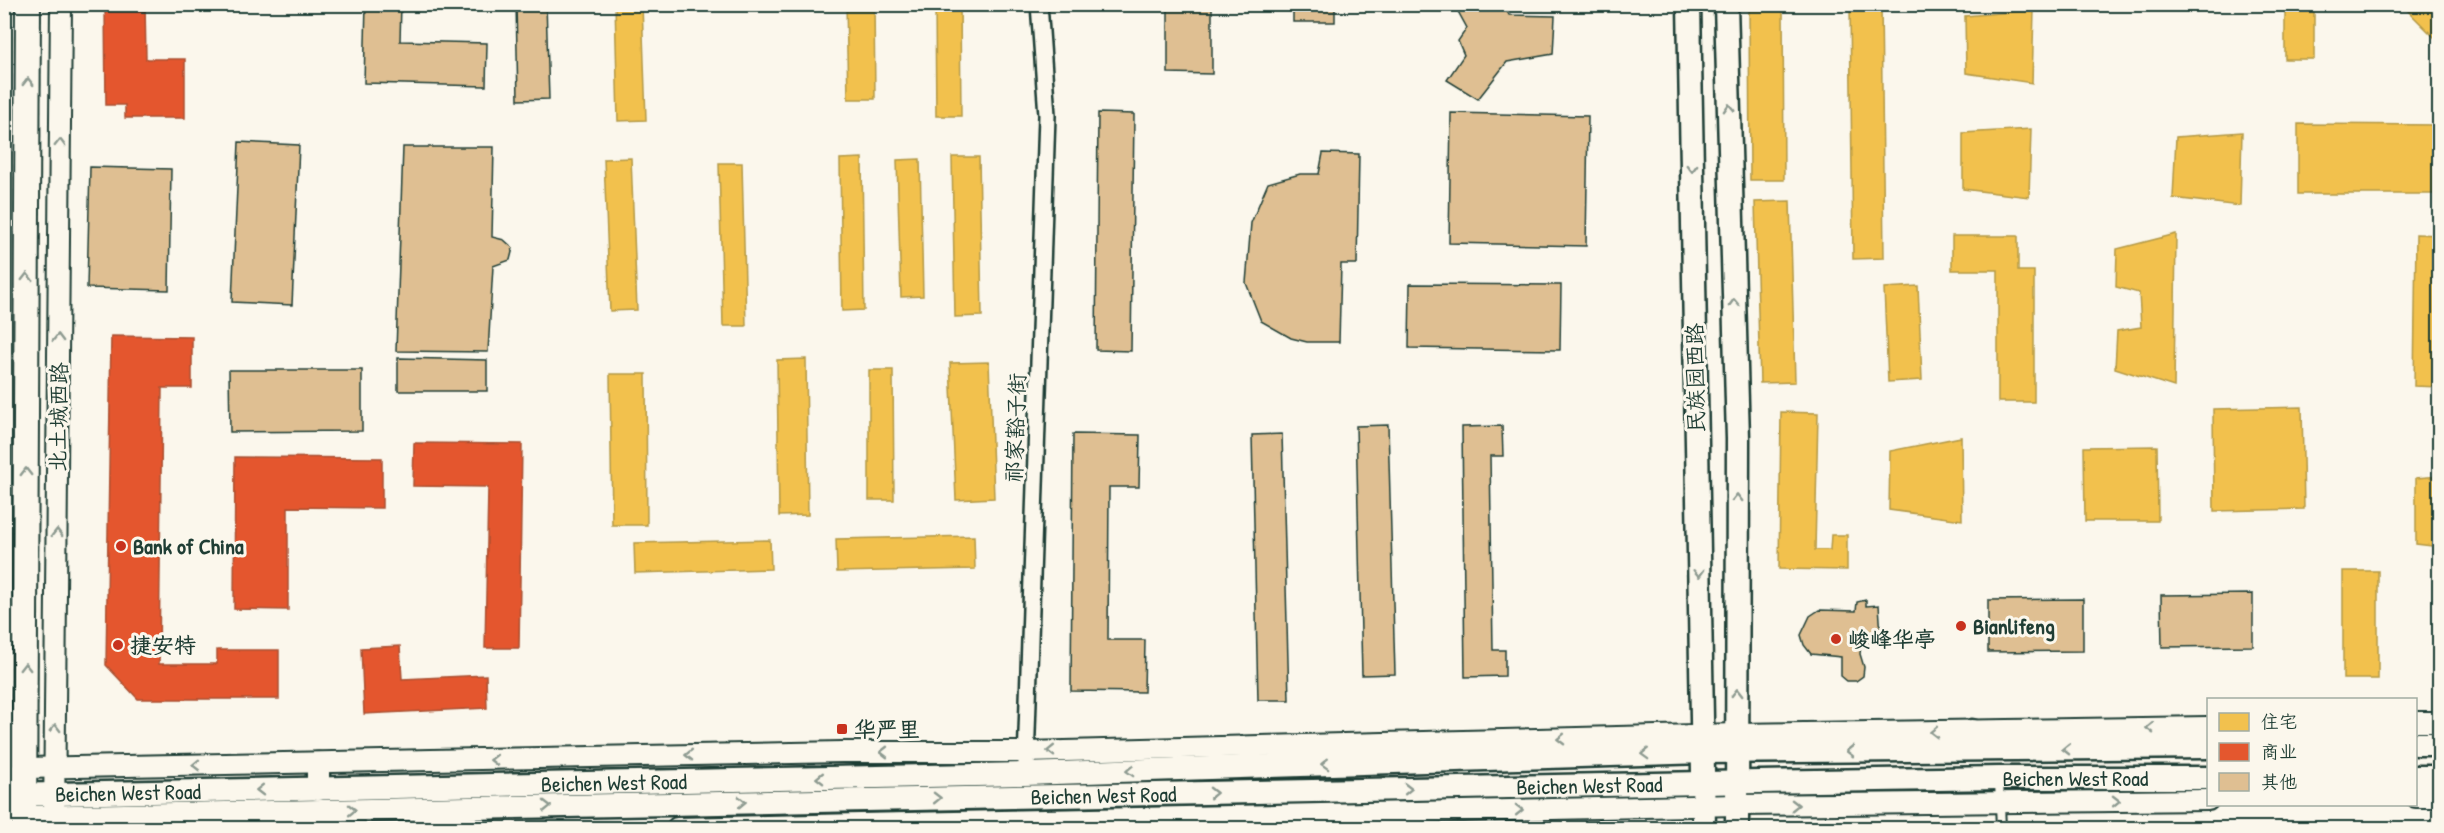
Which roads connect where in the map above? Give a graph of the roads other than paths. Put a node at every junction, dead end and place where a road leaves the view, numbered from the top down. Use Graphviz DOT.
graph roads {
  1 [pos="28,4"];
  2 [pos="61,4"];
  3 [pos="1039,4"];
  4 [pos="1689,4"];
  5 [pos="1726,4"];
  6 [pos="2417,722"];
  7 [pos="2439,722"];
  8 [pos="2207,727"];
  9 [pos="1972,731"];
  10 [pos="1704,743"];
  11 [pos="1737,743"];
  12 [pos="2417,744"];
  13 [pos="2439,744"];
  14 [pos="2207,747"];
  15 [pos="2032,750"];
  16 [pos="1026,752"];
  17 [pos="318,764"];
  18 [pos="54,767"];
  19 [pos="25,768"];
  20 [pos="1025,774"];
  21 [pos="1999,778"];
  22 [pos="2207,778"];
  23 [pos="2422,782"];
  24 [pos="1704,783"];
  25 [pos="1737,783"];
  26 [pos="318,789"];
  27 [pos="987,797"];
  28 [pos="2439,797"];
  29 [pos="2207,800"];
  30 [pos="2000,802"];
  31 [pos="1737,805"];
  32 [pos="1704,806"];
  33 [pos="13,808"];
  34 [pos="54,813"];
  35 [pos="976,825"];
  36 [pos="677,828"];
  37 [pos="1704,828"];
  38 [pos="1737,828"];
  39 [pos="2001,828"];
  19 -- 1 [label="main road, 北土城西路, one-way"];
  18 -- 2 [label="street, 北土城西路, one-way"];
  3 -- 16 [label="street, 祁家豁子街"];
  4 -- 10 [label="main road, 民族园西路, one-way"];
  11 -- 5 [label="main road, 民族园西路, one-way"];
  6 -- 7 [label="street"];
  8 -- 9 [label="street, Beichen West Road, one-way"];
  9 -- 11 [label="street, Beichen West Road, one-way"];
  9 -- 15 [label="main road"];
  10 -- 11 [label="main road, Beichen West Road"];
  10 -- 16 [label="street, Beichen West Road, one-way"];
  10 -- 20 [label="main road, Beichen West Road, one-way"];
  10 -- 24 [label="main road, 民族园西路"];
  15 -- 11 [label="main road, Beichen West Road, one-way"];
  11 -- 25 [label="main road, 民族园西路"];
  12 -- 13 [label="main road"];
  14 -- 15 [label="main road, Beichen West Road, one-way"];
  16 -- 17 [label="street, Beichen West Road, one-way"];
  16 -- 20 [label="street, 祁家豁子街"];
  17 -- 18 [label="street, Beichen West Road, one-way"];
  17 -- 26 [label="main road"];
  18 -- 19 [label="street, Beichen West Road"];
  18 -- 34 [label="street, 北土城西路"];
  19 -- 33 [label="main road, 北土城西路"];
  20 -- 26 [label="main road, Beichen West Road, one-way"];
  20 -- 27 [label="street"];
  21 -- 22 [label="main road, Beichen West Road"];
  21 -- 25 [label="main road, Beichen West Road"];
  21 -- 30 [label="lane"];
  23 -- 28 [label="street"];
  24 -- 25 [label="main road, Beichen West Road"];
  27 -- 24 [label="main road, Beichen West Road, one-way"];
  24 -- 32 [label="main road, 民族园西路"];
  25 -- 31 [label="main road, 民族园西路"];
  26 -- 34 [label="main road, Beichen West Road, one-way"];
  34 -- 27 [label="main road, Beichen West Road, one-way"];
  27 -- 35 [label="street"];
  30 -- 29 [label="street, Beichen West Road, one-way"];
  31 -- 30 [label="street, Beichen West Road, one-way"];
  30 -- 39 [label="lane"];
  31 -- 32 [label="street, Beichen West Road"];
  31 -- 38 [label="main road, 民族园西路"];
  35 -- 32 [label="street, Beichen West Road, one-way"];
  32 -- 37 [label="main road, 民族园西路"];
  33 -- 34 [label="main road, Beichen West Road"];
  35 -- 36 [label="street, Beichen West Road"];
}
